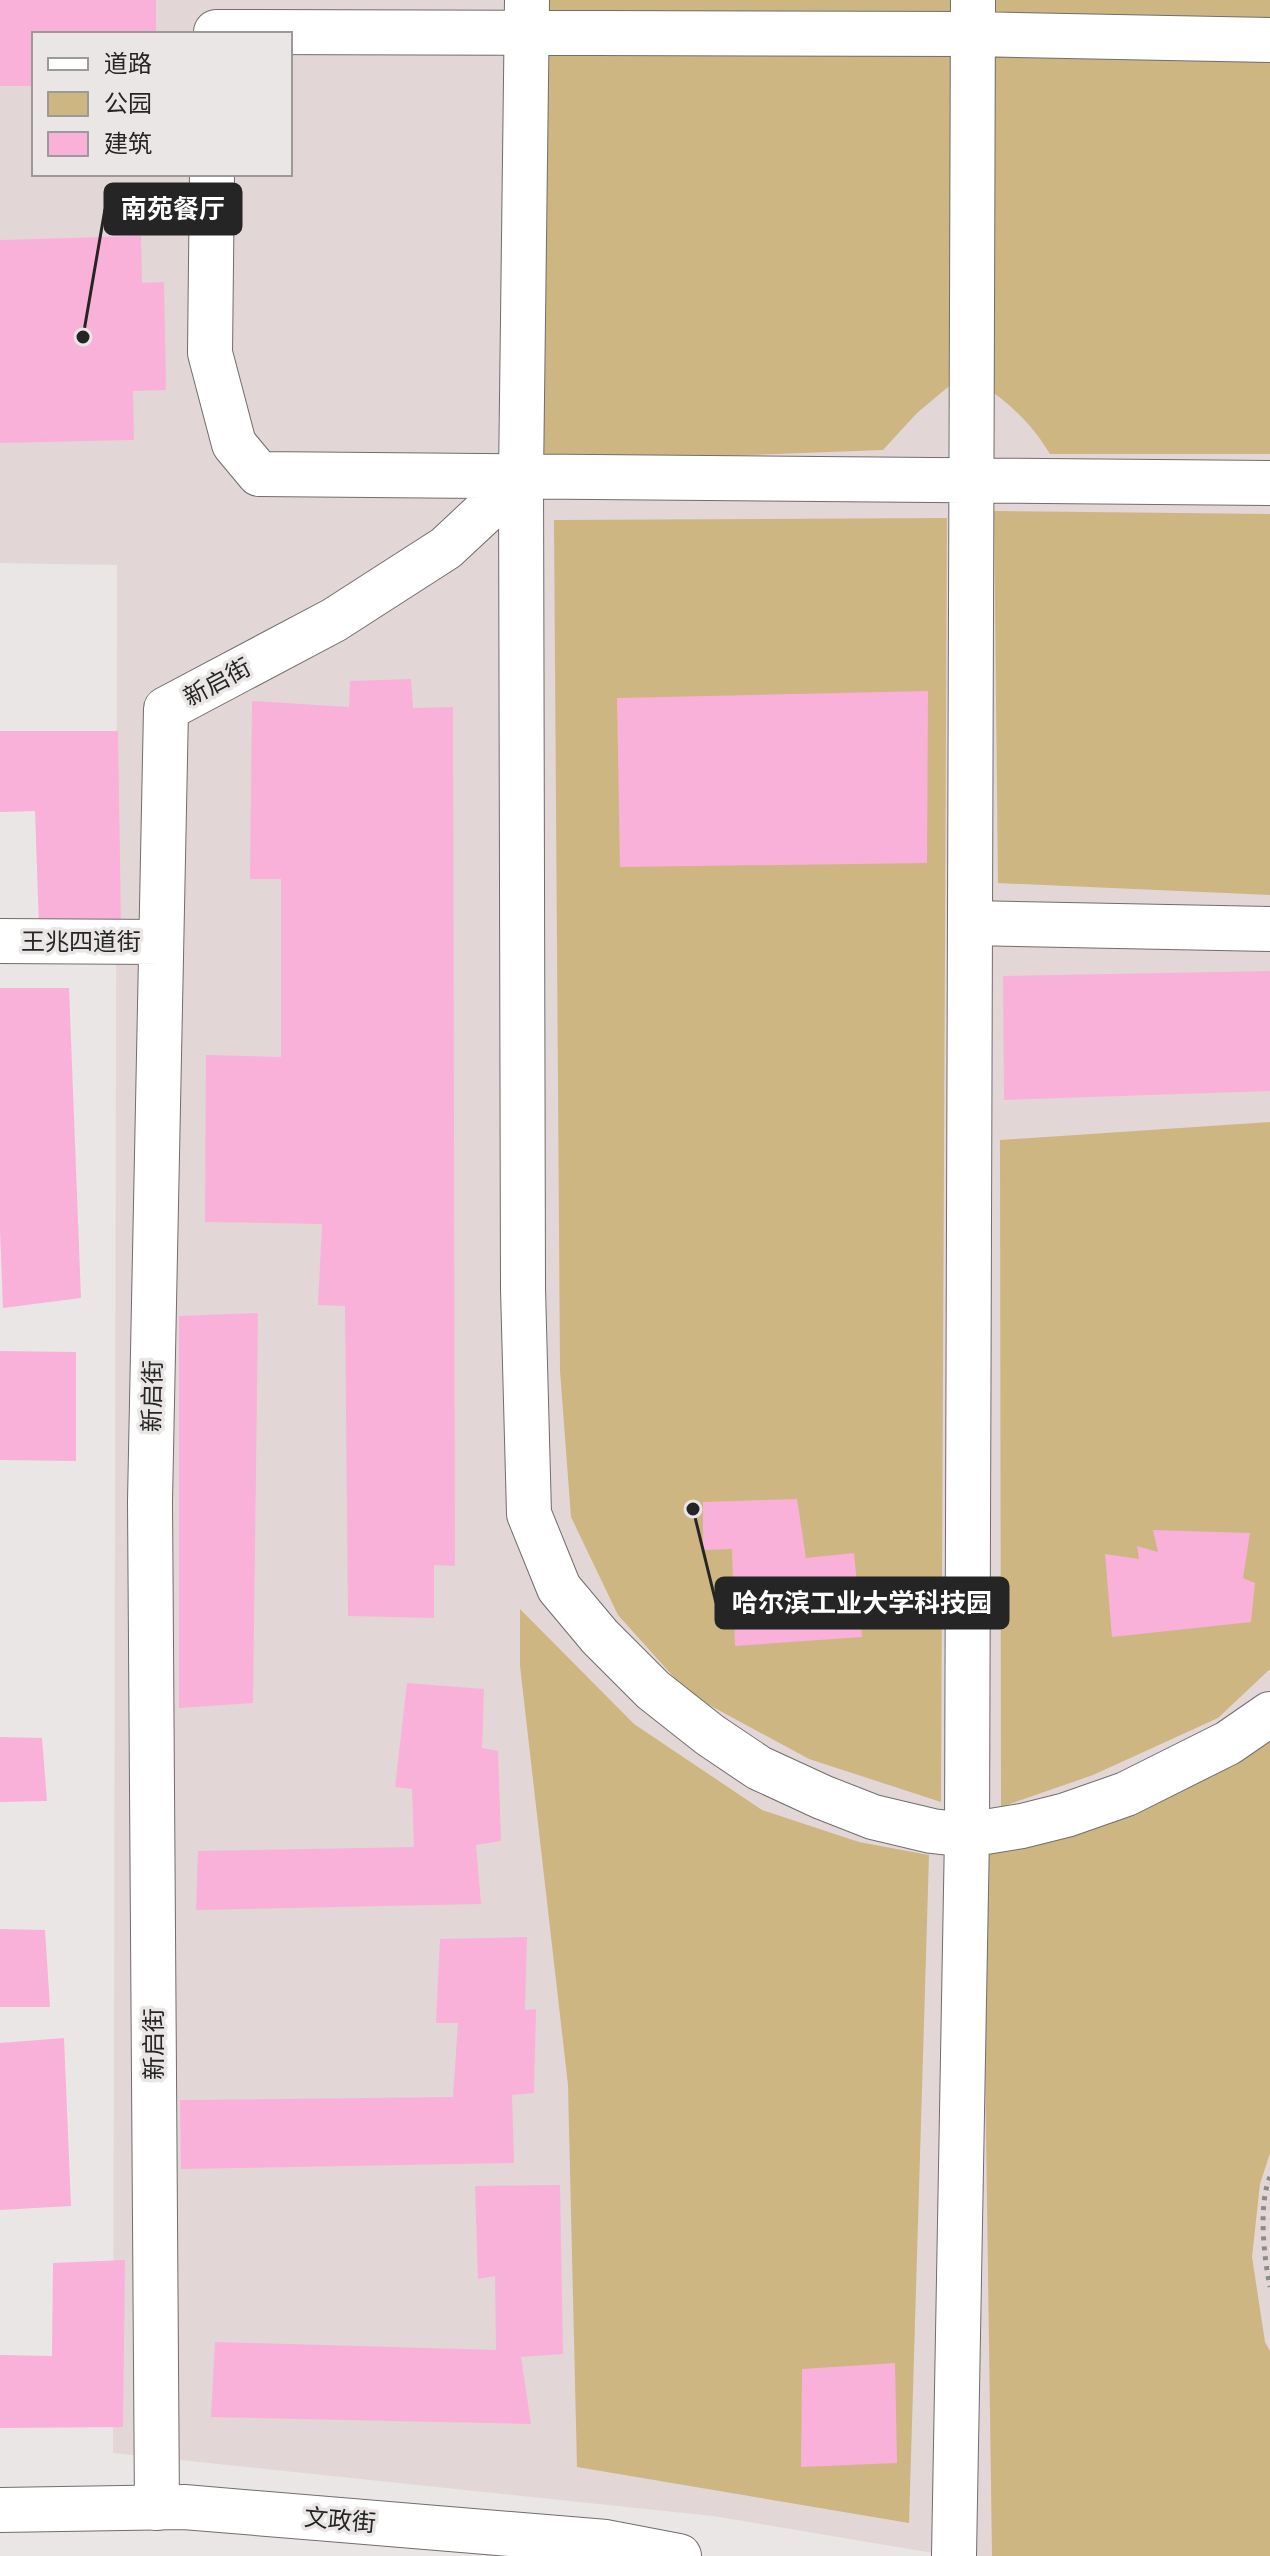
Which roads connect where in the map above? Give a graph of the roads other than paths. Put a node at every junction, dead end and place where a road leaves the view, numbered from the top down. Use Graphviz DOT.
graph roads {
  1 [pos="527,16"];
  2 [pos="972,17"];
  3 [pos="216,22"];
  4 [pos="1270,40"];
  5 [pos="212,176"];
  6 [pos="521,478"];
  7 [pos="970,481"];
  8 [pos="1270,483"];
  9 [pos="970,923"];
  10 [pos="1270,929"];
  11 [pos="0,941"];
  12 [pos="161,942"];
  13 [pos="1270,1714"];
  14 [pos="967,1835"];
  15 [pos="157,2508"];
  16 [pos="0,2510"];
  17 [pos="679,2556"];
  18 [pos="954,2556"];
  1 -- 2 [label="street"];
  1 -- 3 [label="street"];
  1 -- 6 [label="street"];
  2 -- 4 [label="street"];
  2 -- 7 [label="street"];
  5 -- 6 [label="street"];
  6 -- 7 [label="street"];
  6 -- 12 [label="street, 新启街"];
  6 -- 14 [label="street"];
  7 -- 8 [label="street"];
  7 -- 9 [label="street"];
  9 -- 10 [label="street"];
  9 -- 14 [label="street"];
  11 -- 12 [label="street, 王兆四道街"];
  12 -- 15 [label="street, 新启街"];
  13 -- 14 [label="street"];
  14 -- 18 [label="street"];
  15 -- 16 [label="street, 文政街"];
  15 -- 17 [label="street, 文政街"];
}
